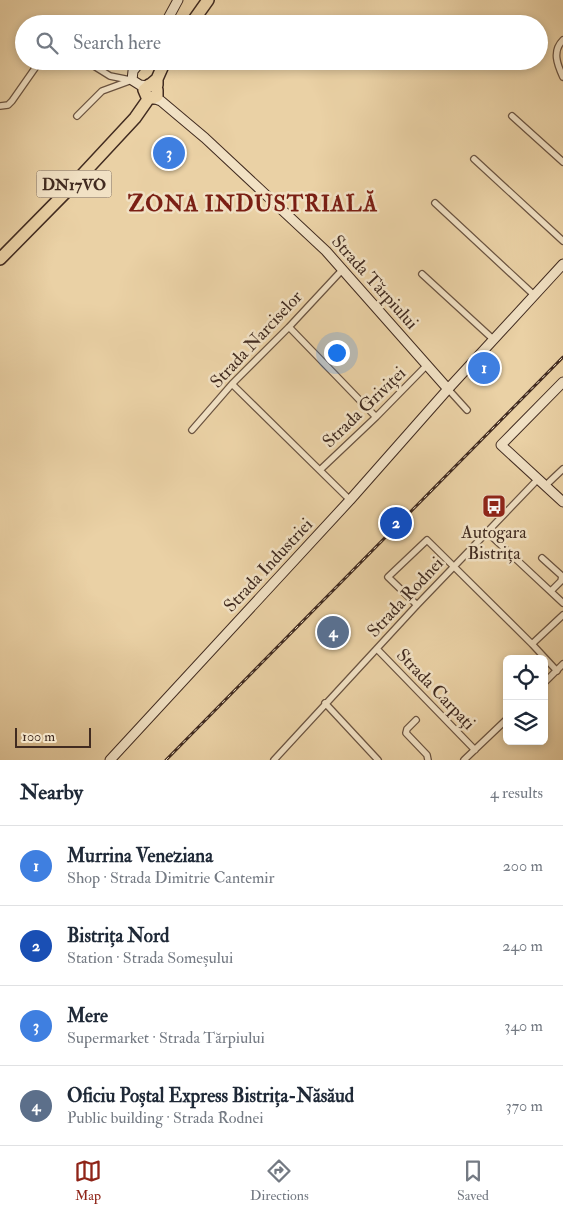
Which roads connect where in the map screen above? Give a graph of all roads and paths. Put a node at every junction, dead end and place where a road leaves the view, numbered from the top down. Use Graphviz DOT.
graph roads {
  1 [pos="178,0"];
  2 [pos="208,0"];
  3 [pos="170,15"];
  4 [pos="197,15"];
  5 [pos="563,40"];
  6 [pos="34,70"];
  7 [pos="100,70"];
  8 [pos="134,70"];
  9 [pos="160,70"];
  10 [pos="563,77"];
  11 [pos="148,90"];
  12 [pos="0,106"];
  13 [pos="77,116"];
  14 [pos="512,116"];
  15 [pos="474,159"];
  16 [pos="563,162"];
  17 [pos="435,203"];
  18 [pos="563,241"];
  19 [pos="0,259"];
  20 [pos="563,264"];
  21 [pos="343,269"];
  22 [pos="422,274"];
  23 [pos="534,295"];
  24 [pos="289,327"];
  25 [pos="494,340"];
  26 [pos="427,365"];
  27 [pos="563,382"];
  28 [pos="232,384"];
  29 [pos="448,389"];
  30 [pos="467,410"];
  31 [pos="376,417"];
  32 [pos="192,430"];
  33 [pos="563,469"];
  34 [pos="320,470"];
  35 [pos="542,482"];
  36 [pos="350,500"];
  37 [pos="563,502"];
  38 [pos="487,532"];
  39 [pos="542,558"];
  40 [pos="454,567"];
  41 [pos="551,591"];
  42 [pos="563,603"];
  43 [pos="417,605"];
  44 [pos="563,615"];
  45 [pos="532,644"];
  46 [pos="377,649"];
  47 [pos="563,664"];
  48 [pos="557,671"];
  49 [pos="548,679"];
  50 [pos="325,703"];
  51 [pos="416,720"];
  52 [pos="503,723"];
  53 [pos="475,750"];
  54 [pos="276,759"];
  55 [pos="110,760"];
  56 [pos="378,760"];
  57 [pos="428,760"];
  58 [pos="464,760"];
  1 -- 3 [label="street"];
  2 -- 4 [label="highway"];
  5 -- 10 [label="street"];
  6 -- 12 [label="street"];
  7 -- 11 [label="street"];
  8 -- 11 [label="street"];
  9 -- 11 [label="highway, DN17VO"];
  11 -- 13 [label="street"];
  11 -- 19 [label="highway, DN17VO"];
  11 -- 21 [label="street, Strada Tărpiului"];
  14 -- 16 [label="street"];
  15 -- 18 [label="street"];
  17 -- 23 [label="street"];
  20 -- 23 [label="street, Strada Industriei"];
  21 -- 24 [label="street, Strada Narciselor"];
  21 -- 26 [label="street, Strada Tărpiului"];
  22 -- 25 [label="street"];
  23 -- 25 [label="street, Strada Industriei"];
  24 -- 28 [label="street, Strada Narciselor"];
  24 -- 31 [label="street"];
  25 -- 29 [label="street, Strada Industriei"];
  26 -- 29 [label="street, Strada Tărpiului"];
  26 -- 31 [label="street, Strada Griviței"];
  27 -- 35 [label="street"];
  28 -- 32 [label="street, Strada Narciselor"];
  28 -- 34 [label="street"];
  29 -- 30 [label="street"];
  29 -- 36 [label="street, Strada Industriei"];
  31 -- 34 [label="street, Strada Griviței"];
  33 -- 35 [label="street, Strada Rodnei"];
  34 -- 36 [label="street"];
  35 -- 37 [label="street"];
  35 -- 38 [label="street, Strada Rodnei"];
  36 -- 55 [label="street, Strada Industriei"];
  38 -- 40 [label="street, Strada Rodnei"];
  38 -- 41 [label="street"];
  39 -- 41 [label="street"];
  40 -- 43 [label="street, Strada Rodnei"];
  40 -- 43 [label="street"];
  40 -- 45 [label="street"];
  41 -- 42 [label="street"];
  43 -- 46 [label="street, Strada Rodnei"];
  44 -- 45 [label="street"];
  45 -- 48 [label="street"];
  46 -- 50 [label="street, Strada Rodnei"];
  46 -- 53 [label="street, Strada Carpați"];
  47 -- 48 [label="street"];
  48 -- 49 [label="street"];
  50 -- 54 [label="street, Strada Rodnei"];
  50 -- 56 [label="street"];
  51 -- 57 [label="street"];
  52 -- 53 [label="street"];
  53 -- 58 [label="street"];
}
